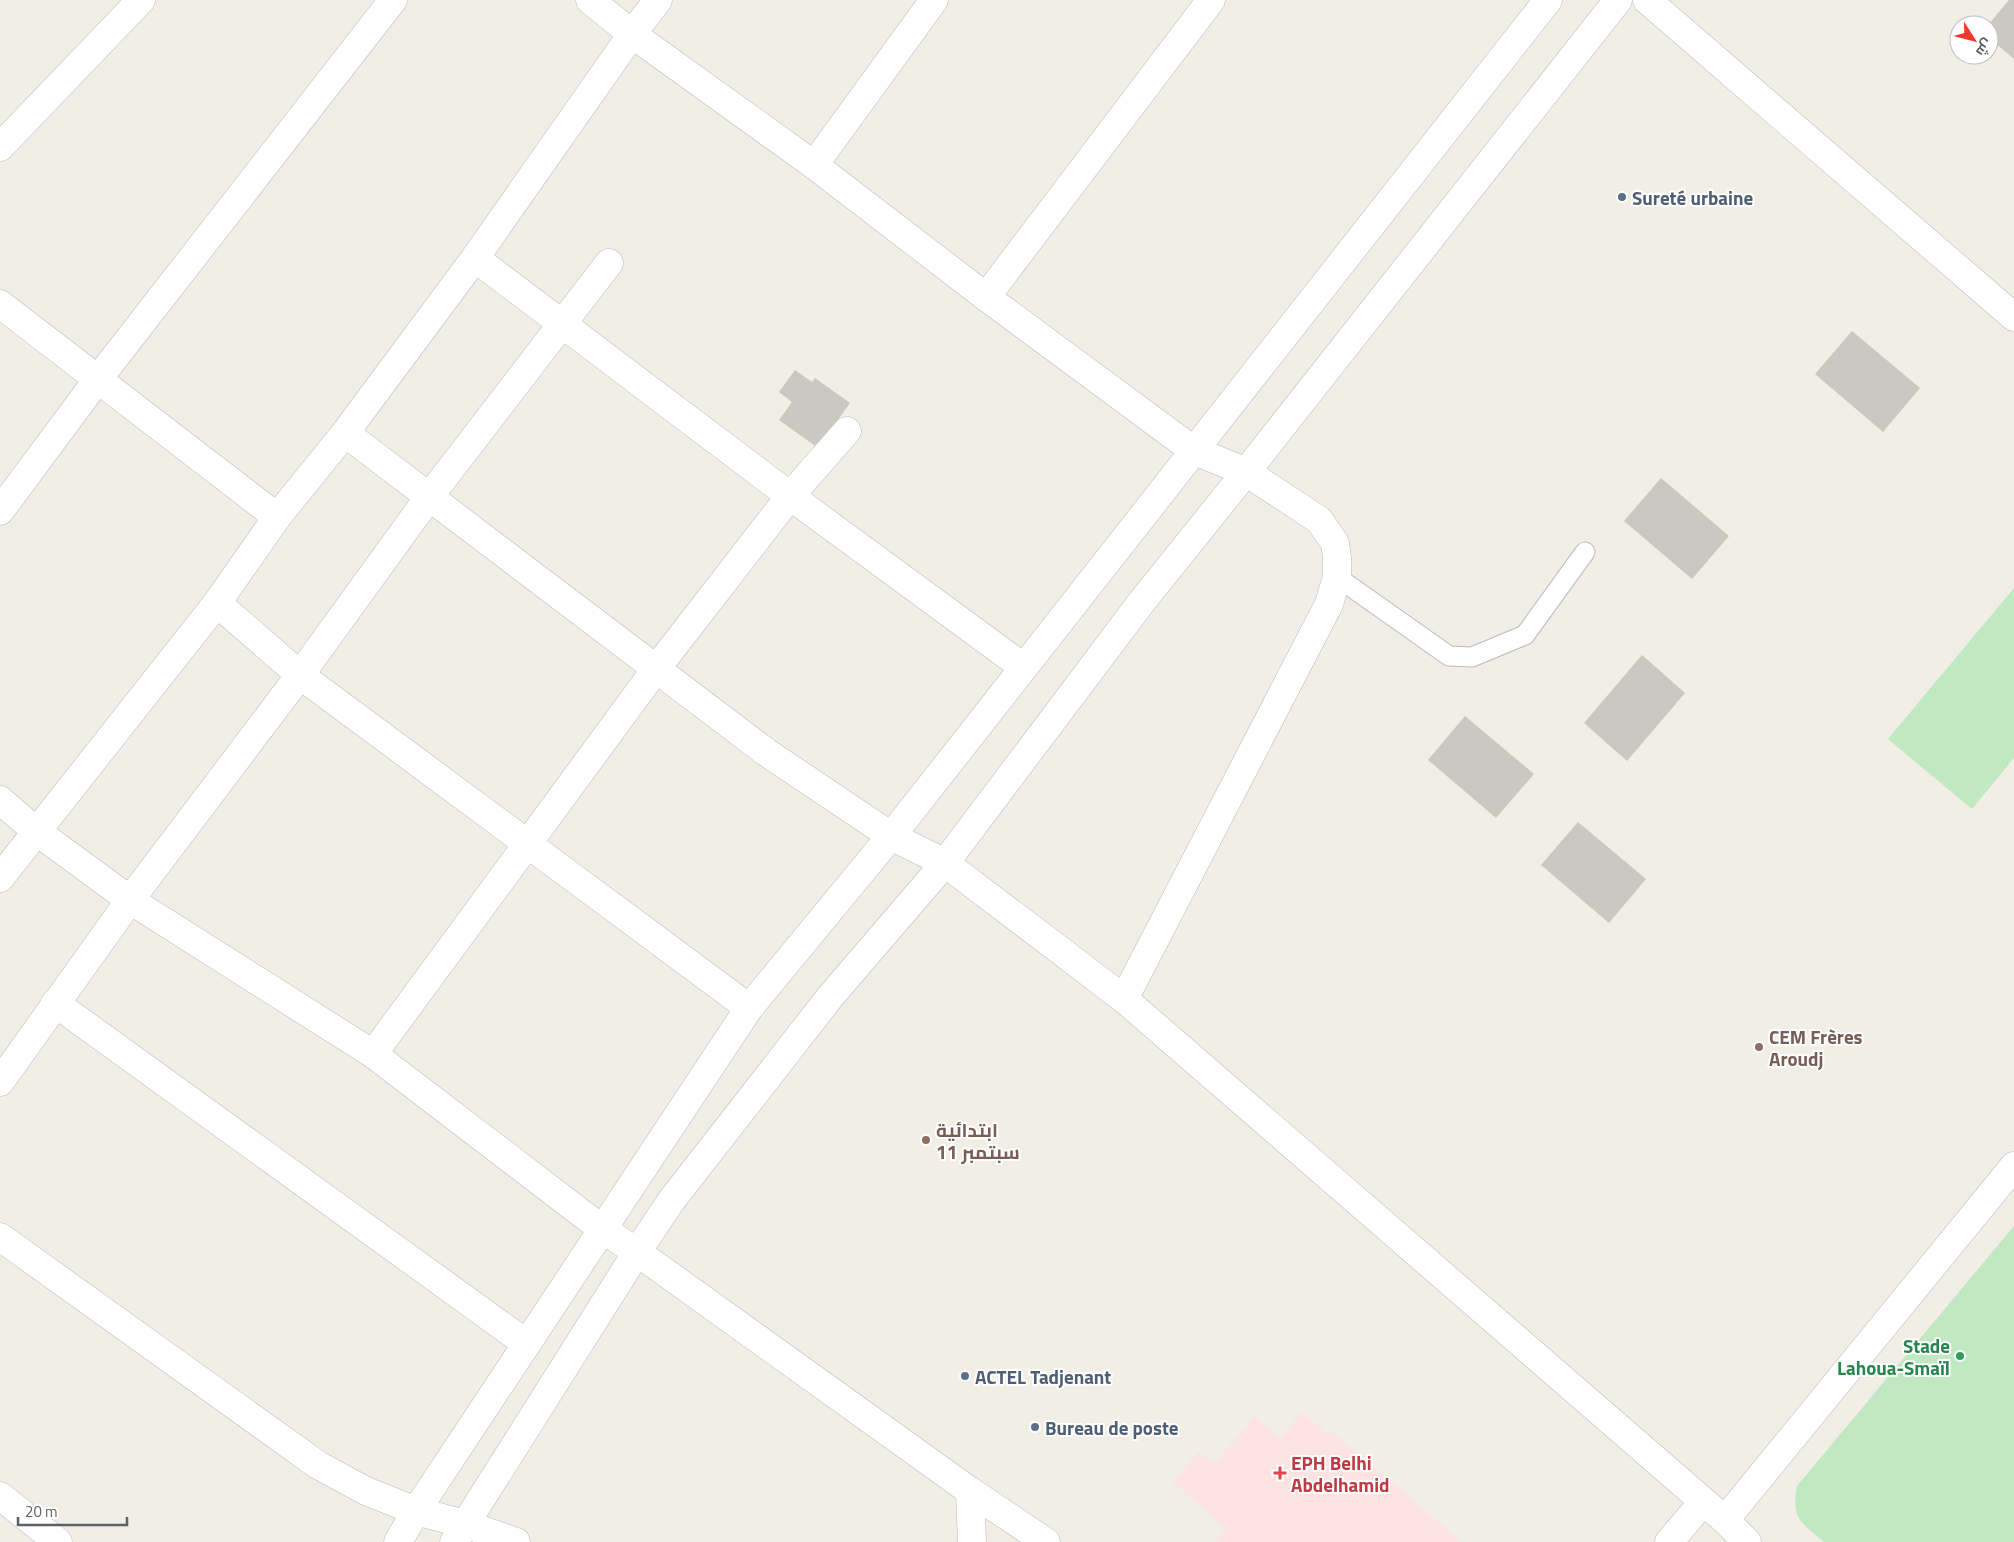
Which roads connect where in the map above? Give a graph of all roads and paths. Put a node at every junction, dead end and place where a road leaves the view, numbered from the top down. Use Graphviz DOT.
graph roads {
  1 [pos="141,0"];
  2 [pos="393,0"];
  3 [pos="590,0"];
  4 [pos="658,0"];
  5 [pos="934,0"];
  6 [pos="1211,0"];
  7 [pos="1548,0"];
  8 [pos="1618,0"];
  9 [pos="1647,0"];
  10 [pos="632,34"];
  11 [pos="1,145"];
  12 [pos="814,164"];
  13 [pos="475,258"];
  14 [pos="609,264"];
  15 [pos="986,297"];
  16 [pos="0,304"];
  17 [pos="2014,317"];
  18 [pos="562,325"];
  19 [pos="98,379"];
  20 [pos="847,430"];
  21 [pos="345,433"];
  22 [pos="1193,450"];
  23 [pos="1246,472"];
  24 [pos="790,496"];
  25 [pos="429,497"];
  26 [pos="0,511"];
  27 [pos="277,517"];
  28 [pos="1585,552"];
  29 [pos="1337,577"];
  30 [pos="217,603"];
  31 [pos="1023,667"];
  32 [pos="656,669"];
  33 [pos="300,675"];
  34 [pos="0,800"];
  35 [pos="36,831"];
  36 [pos="891,836"];
  37 [pos="528,843"];
  38 [pos="945,863"];
  39 [pos="0,878"];
  40 [pos="130,900"];
  41 [pos="1124,999"];
  42 [pos="55,1002"];
  43 [pos="749,1008"];
  44 [pos="373,1054"];
  45 [pos="0,1082"];
  46 [pos="2014,1166"];
  47 [pos="602,1229"];
  48 [pos="0,1237"];
  49 [pos="636,1252"];
  50 [pos="527,1344"];
  51 [pos="970,1491"];
  52 [pos="0,1496"];
  53 [pos="1703,1502"];
  54 [pos="416,1511"];
  55 [pos="1724,1520"];
  56 [pos="459,1533"];
  57 [pos="58,1542"];
  58 [pos="398,1542"];
  59 [pos="516,1542"];
  60 [pos="972,1542"];
  61 [pos="1046,1542"];
  62 [pos="1669,1542"];
  63 [pos="1747,1542"];
  1 -- 11 [label="street"];
  2 -- 19 [label="street"];
  3 -- 10 [label="street"];
  4 -- 10 [label="street"];
  5 -- 12 [label="street"];
  6 -- 15 [label="street"];
  7 -- 22 [label="street"];
  8 -- 23 [label="street"];
  9 -- 17 [label="street"];
  10 -- 12 [label="street"];
  10 -- 13 [label="street"];
  12 -- 15 [label="street"];
  13 -- 18 [label="street"];
  13 -- 21 [label="street"];
  14 -- 18 [label="street"];
  15 -- 22 [label="street"];
  16 -- 19 [label="street"];
  18 -- 24 [label="street"];
  18 -- 25 [label="street"];
  19 -- 26 [label="street"];
  19 -- 27 [label="street"];
  20 -- 24 [label="street"];
  21 -- 25 [label="street"];
  21 -- 27 [label="street"];
  22 -- 23 [label="street"];
  22 -- 31 [label="street"];
  23 -- 29 [label="street"];
  23 -- 38 [label="street"];
  24 -- 31 [label="street"];
  24 -- 32 [label="street"];
  25 -- 32 [label="street"];
  25 -- 33 [label="street"];
  27 -- 30 [label="street"];
  28 -- 29 [label="lane"];
  29 -- 41 [label="street"];
  30 -- 33 [label="street"];
  30 -- 35 [label="street"];
  31 -- 36 [label="street"];
  32 -- 36 [label="street"];
  32 -- 37 [label="street"];
  33 -- 37 [label="street"];
  33 -- 40 [label="street"];
  34 -- 35 [label="street"];
  35 -- 39 [label="street"];
  35 -- 40 [label="street"];
  36 -- 38 [label="street"];
  36 -- 43 [label="street"];
  37 -- 43 [label="street"];
  37 -- 44 [label="street"];
  38 -- 41 [label="street"];
  38 -- 49 [label="street"];
  40 -- 42 [label="street"];
  40 -- 44 [label="street"];
  41 -- 53 [label="street"];
  42 -- 45 [label="street"];
  42 -- 50 [label="street"];
  43 -- 47 [label="street"];
  44 -- 47 [label="street"];
  46 -- 55 [label="street"];
  47 -- 49 [label="street"];
  47 -- 50 [label="street"];
  48 -- 54 [label="street"];
  49 -- 51 [label="street"];
  49 -- 56 [label="street"];
  50 -- 54 [label="street"];
  51 -- 60 [label="street"];
  51 -- 61 [label="street"];
  52 -- 57 [label="street"];
  53 -- 55 [label="street"];
  53 -- 62 [label="street"];
  54 -- 56 [label="street"];
  54 -- 58 [label="street"];
  55 -- 63 [label="street"];
  56 -- 59 [label="street"];
}
